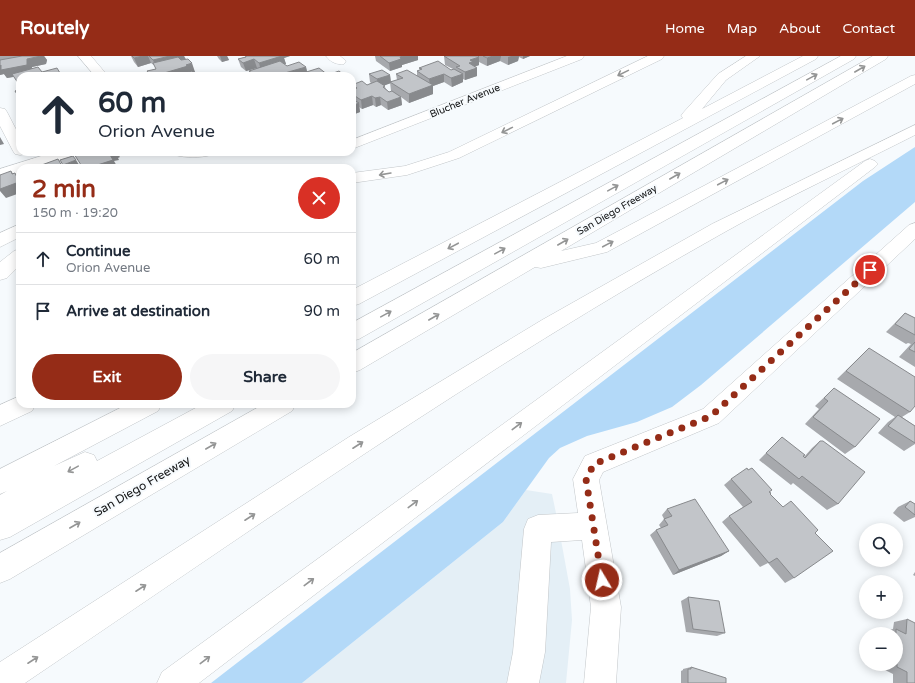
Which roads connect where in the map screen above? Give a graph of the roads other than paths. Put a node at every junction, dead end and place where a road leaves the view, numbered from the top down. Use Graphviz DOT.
graph roads {
  1 [pos="84,56"];
  2 [pos="578,56"];
  3 [pos="658,56"];
  4 [pos="754,56"];
  5 [pos="812,56"];
  6 [pos="850,56"];
  7 [pos="882,56"];
  8 [pos="790,68"];
  9 [pos="98,72"];
  10 [pos="915,79"];
  11 [pos="0,112"];
  12 [pos="680,126"];
  13 [pos="915,130"];
  14 [pos="16,143"];
  15 [pos="356,143"];
  16 [pos="44,156"];
  17 [pos="24,159"];
  18 [pos="0,174"];
  19 [pos="356,177"];
  20 [pos="915,229"];
  21 [pos="16,232"];
  22 [pos="0,241"];
  23 [pos="16,258"];
  24 [pos="517,268"];
  25 [pos="0,273"];
  26 [pos="356,297"];
  27 [pos="356,317"];
  28 [pos="356,331"];
  29 [pos="356,362"];
  30 [pos="16,408"];
  31 [pos="144,408"];
  32 [pos="185,408"];
  33 [pos="214,408"];
  34 [pos="277,408"];
  35 [pos="0,416"];
  36 [pos="19,489"];
  37 [pos="0,509"];
  38 [pos="594,526"];
  39 [pos="0,527"];
  40 [pos="0,569"];
  41 [pos="0,681"];
  42 [pos="173,683"];
  43 [pos="523,683"];
  44 [pos="600,683"];
  1 -- 9 [label="main road"];
  2 -- 15 [label="main road, Blucher Avenue"];
  3 -- 19 [label="main road, one-way"];
  4 -- 12 [label="main road"];
  5 -- 8 [label="main road"];
  28 -- 6 [label="main road, one-way"];
  24 -- 7 [label="main road, San Diego Freeway, one-way"];
  8 -- 12 [label="main road"];
  8 -- 27 [label="main road"];
  24 -- 10 [label="main road, one-way"];
  11 -- 14 [label="main road"];
  12 -- 26 [label="main road, one-way"];
  41 -- 13 [label="main road, one-way"];
  42 -- 13 [label="main road, one-way"];
  16 -- 17 [label="main road"];
  17 -- 18 [label="main road"];
  20 -- 38 [label="main road"];
  21 -- 22 [label="main road"];
  23 -- 25 [label="main road"];
  29 -- 24 [label="main road, San Diego Freeway, one-way"];
  30 -- 35 [label="main road"];
  31 -- 36 [label="main road"];
  32 -- 36 [label="main road, one-way"];
  33 -- 36 [label="main road"];
  40 -- 34 [label="main road, San Diego Freeway, one-way"];
  36 -- 37 [label="main road"];
  36 -- 39 [label="main road"];
  38 -- 43 [label="main road"];
  38 -- 44 [label="main road"];
}
